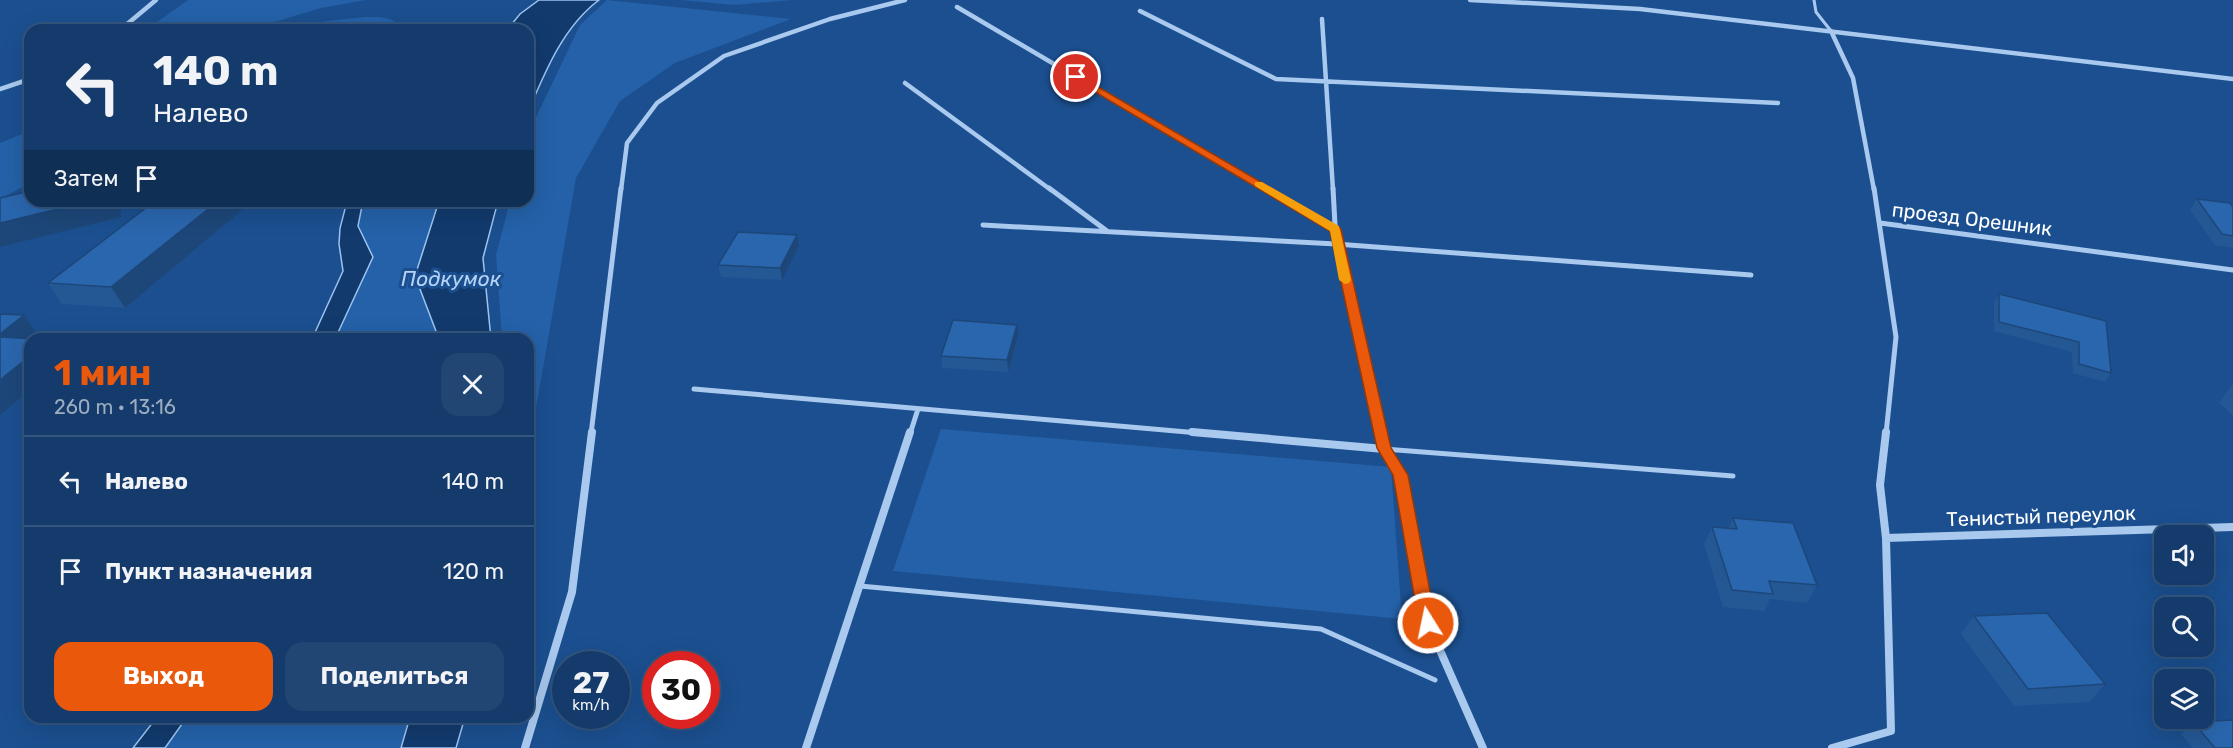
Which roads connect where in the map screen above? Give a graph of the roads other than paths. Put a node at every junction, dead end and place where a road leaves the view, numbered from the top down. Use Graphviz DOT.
graph roads {
  1 [pos="156,0"];
  2 [pos="905,0"];
  3 [pos="1470,0"];
  4 [pos="1814,0"];
  5 [pos="957,7"];
  6 [pos="1140,11"];
  7 [pos="1322,19"];
  8 [pos="127,24"];
  9 [pos="1831,31"];
  10 [pos="2233,79"];
  11 [pos="24,80"];
  12 [pos="1326,81"];
  13 [pos="905,83"];
  14 [pos="0,89"];
  15 [pos="1778,104"];
  16 [pos="1880,223"];
  17 [pos="983,225"];
  18 [pos="1335,229"];
  19 [pos="1107,232"];
  20 [pos="1336,244"];
  21 [pos="2233,270"];
  22 [pos="1751,275"];
  23 [pos="694,389"];
  24 [pos="918,409"];
  25 [pos="1384,448"];
  26 [pos="1733,476"];
  27 [pos="2233,527"];
  28 [pos="1886,538"];
  29 [pos="860,586"];
  30 [pos="1435,680"];
  31 [pos="534,718"];
  32 [pos="533,723"];
  33 [pos="525,748"];
  34 [pos="807,748"];
  35 [pos="1483,748"];
  36 [pos="1832,748"];
  1 -- 8 [label="street"];
  2 -- 31 [label="street"];
  3 -- 9 [label="street"];
  4 -- 9 [label="lane"];
  5 -- 18 [label="street"];
  6 -- 12 [label="street"];
  7 -- 12 [label="street"];
  9 -- 10 [label="street"];
  9 -- 16 [label="street"];
  11 -- 14 [label="street"];
  12 -- 15 [label="street"];
  12 -- 18 [label="street"];
  13 -- 19 [label="street"];
  16 -- 21 [label="street, проезд Орешник"];
  16 -- 28 [label="street, проезд Орешник"];
  17 -- 19 [label="street"];
  18 -- 20 [label="street"];
  19 -- 20 [label="street"];
  20 -- 22 [label="street"];
  20 -- 25 [label="street"];
  23 -- 24 [label="street"];
  24 -- 25 [label="street"];
  24 -- 29 [label="street"];
  25 -- 26 [label="lane"];
  25 -- 35 [label="street"];
  27 -- 28 [label="street, Тенистый переулок"];
  28 -- 36 [label="street, проезд Орешник"];
  29 -- 30 [label="lane"];
  29 -- 34 [label="street"];
  32 -- 33 [label="street"];
}
